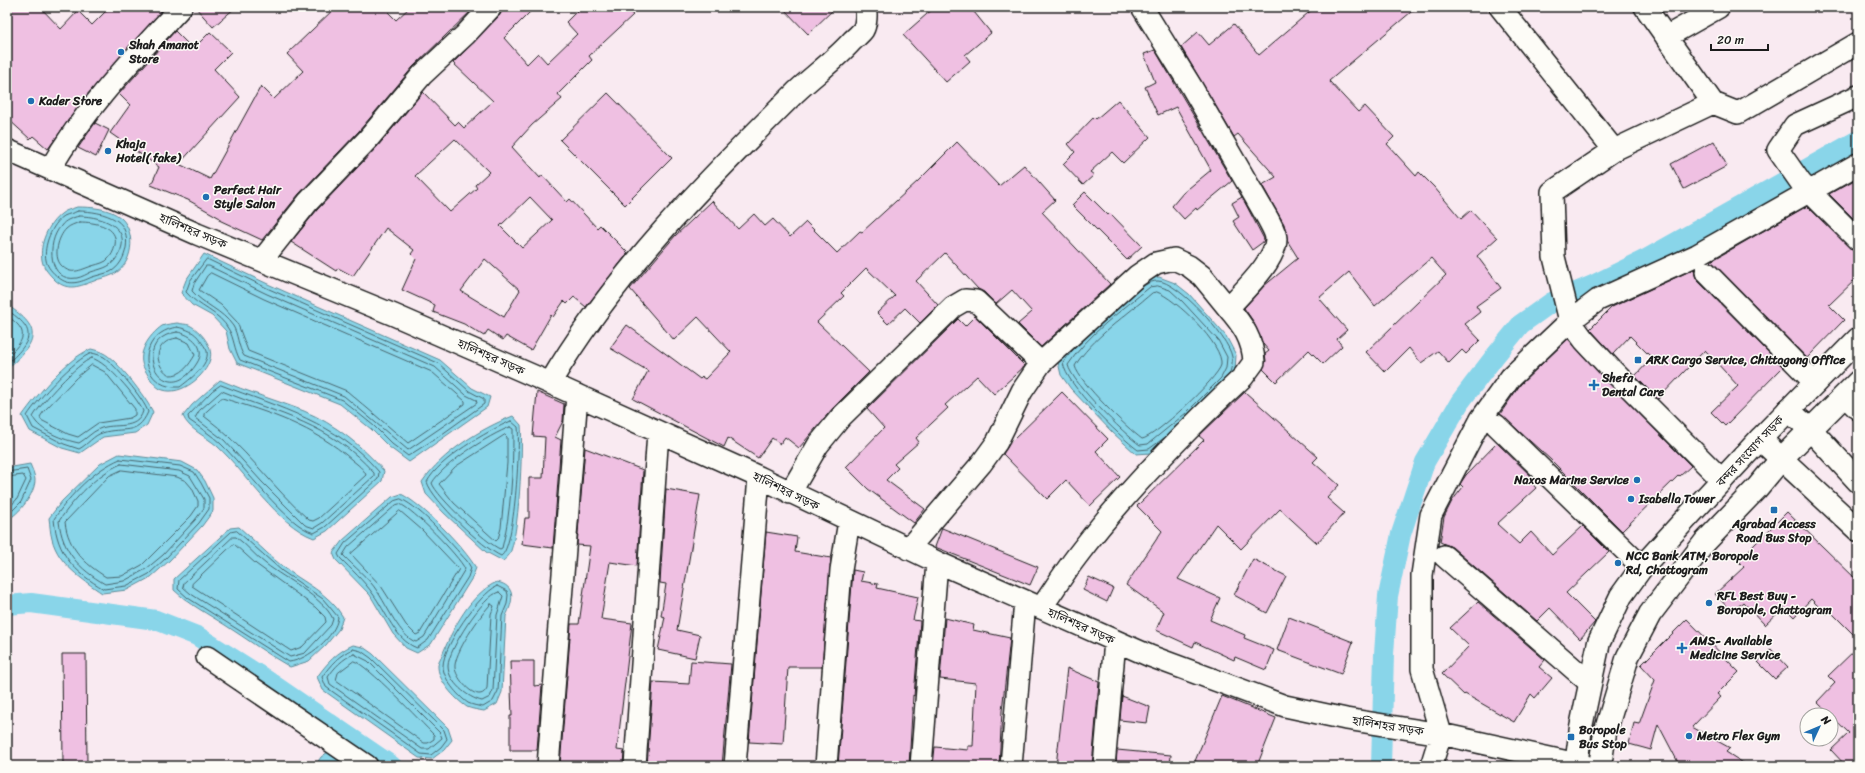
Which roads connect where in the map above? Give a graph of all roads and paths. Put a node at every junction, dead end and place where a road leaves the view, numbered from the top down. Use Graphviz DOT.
graph roads {
  1 [pos="181,7"];
  2 [pos="491,7"];
  3 [pos="865,7"];
  4 [pos="1142,7"];
  5 [pos="1500,7"];
  6 [pos="1645,7"];
  7 [pos="1719,7"];
  8 [pos="1666,37"];
  9 [pos="1858,43"];
  10 [pos="1858,96"];
  11 [pos="1713,103"];
  12 [pos="7,150"];
  13 [pos="1614,150"];
  14 [pos="1858,164"];
  15 [pos="50,169"];
  16 [pos="1858,240"];
  17 [pos="262,260"];
  18 [pos="1706,272"];
  19 [pos="1228,308"];
  20 [pos="1570,320"];
  21 [pos="1858,339"];
  22 [pos="1041,363"];
  23 [pos="550,383"];
  24 [pos="1815,383"];
  25 [pos="577,395"];
  26 [pos="1854,395"];
  27 [pos="1788,410"];
  28 [pos="1496,425"];
  29 [pos="1811,430"];
  30 [pos="658,432"];
  31 [pos="1760,439"];
  32 [pos="1782,458"];
  33 [pos="759,478"];
  34 [pos="1722,480"];
  35 [pos="1858,481"];
  36 [pos="790,493"];
  37 [pos="849,521"];
  38 [pos="1858,530"];
  39 [pos="908,548"];
  40 [pos="1444,556"];
  41 [pos="937,562"];
  42 [pos="1642,567"];
  43 [pos="1033,605"];
  44 [pos="1115,640"];
  45 [pos="207,657"];
  46 [pos="1590,683"];
  47 [pos="1440,734"];
  48 [pos="1579,765"];
  49 [pos="367,766"];
  50 [pos="548,766"];
  51 [pos="635,766"];
  52 [pos="735,766"];
  53 [pos="826,766"];
  54 [pos="921,766"];
  55 [pos="1011,766"];
  56 [pos="1104,766"];
  57 [pos="1431,766"];
  58 [pos="1600,766"];
  1 -- 15 [label="street"];
  2 -- 17 [label="street"];
  3 -- 23 [label="street"];
  4 -- 19 [label="street"];
  5 -- 13 [label="street"];
  6 -- 8 [label="street"];
  7 -- 8 [label="street"];
  8 -- 11 [label="street"];
  9 -- 11 [label="street"];
  10 -- 16 [label="street"];
  11 -- 13 [label="street"];
  12 -- 15 [label="street, হালিশহর সড়ক"];
  13 -- 20 [label="street"];
  14 -- 20 [label="street"];
  15 -- 17 [label="street, হালিশহর সড়ক"];
  17 -- 23 [label="street, হালিশহর সড়ক"];
  18 -- 24 [label="street"];
  19 -- 22 [label="street"];
  19 -- 43 [label="street"];
  20 -- 34 [label="street"];
  20 -- 47 [label="street"];
  21 -- 24 [label="main road, বন্দর সংযোগ সড়ক"];
  22 -- 36 [label="street"];
  22 -- 39 [label="street"];
  23 -- 25 [label="street, হালিশহর সড়ক"];
  24 -- 27 [label="main road, বন্দর সংযোগ সড়ক"];
  25 -- 30 [label="street, হালিশহর সড়ক"];
  25 -- 50 [label="street"];
  26 -- 29 [label="main road"];
  27 -- 29 [label="main road"];
  27 -- 31 [label="main road, বন্দর সংযোগ সড়ক"];
  28 -- 42 [label="street"];
  29 -- 32 [label="main road"];
  29 -- 35 [label="main road"];
  30 -- 33 [label="street, হালিশহর সড়ক"];
  30 -- 51 [label="street"];
  31 -- 32 [label="main road"];
  31 -- 34 [label="main road, বন্দর সংযোগ সড়ক"];
  32 -- 38 [label="main road"];
  32 -- 58 [label="main road"];
  33 -- 36 [label="street, হালিশহর সড়ক"];
  33 -- 52 [label="street"];
  34 -- 42 [label="main road, বন্দর সংযোগ সড়ক"];
  36 -- 37 [label="street, হালিশহর সড়ক"];
  37 -- 39 [label="street, হালিশহর সড়ক"];
  37 -- 53 [label="street"];
  39 -- 41 [label="street, হালিশহর সড়ক"];
  40 -- 46 [label="street"];
  41 -- 43 [label="street, হালিশহর সড়ক"];
  41 -- 54 [label="street"];
  42 -- 46 [label="main road, বন্দর সংযোগ সড়ক"];
  43 -- 44 [label="street, হালিশহর সড়ক"];
  43 -- 55 [label="street"];
  44 -- 47 [label="street, হালিশহর সড়ক"];
  44 -- 56 [label="street"];
  45 -- 49 [label="street"];
  46 -- 48 [label="main road, বন্দর সংযোগ সড়ক"];
  47 -- 48 [label="street, হালিশহর সড়ক"];
  47 -- 57 [label="street"];
}
